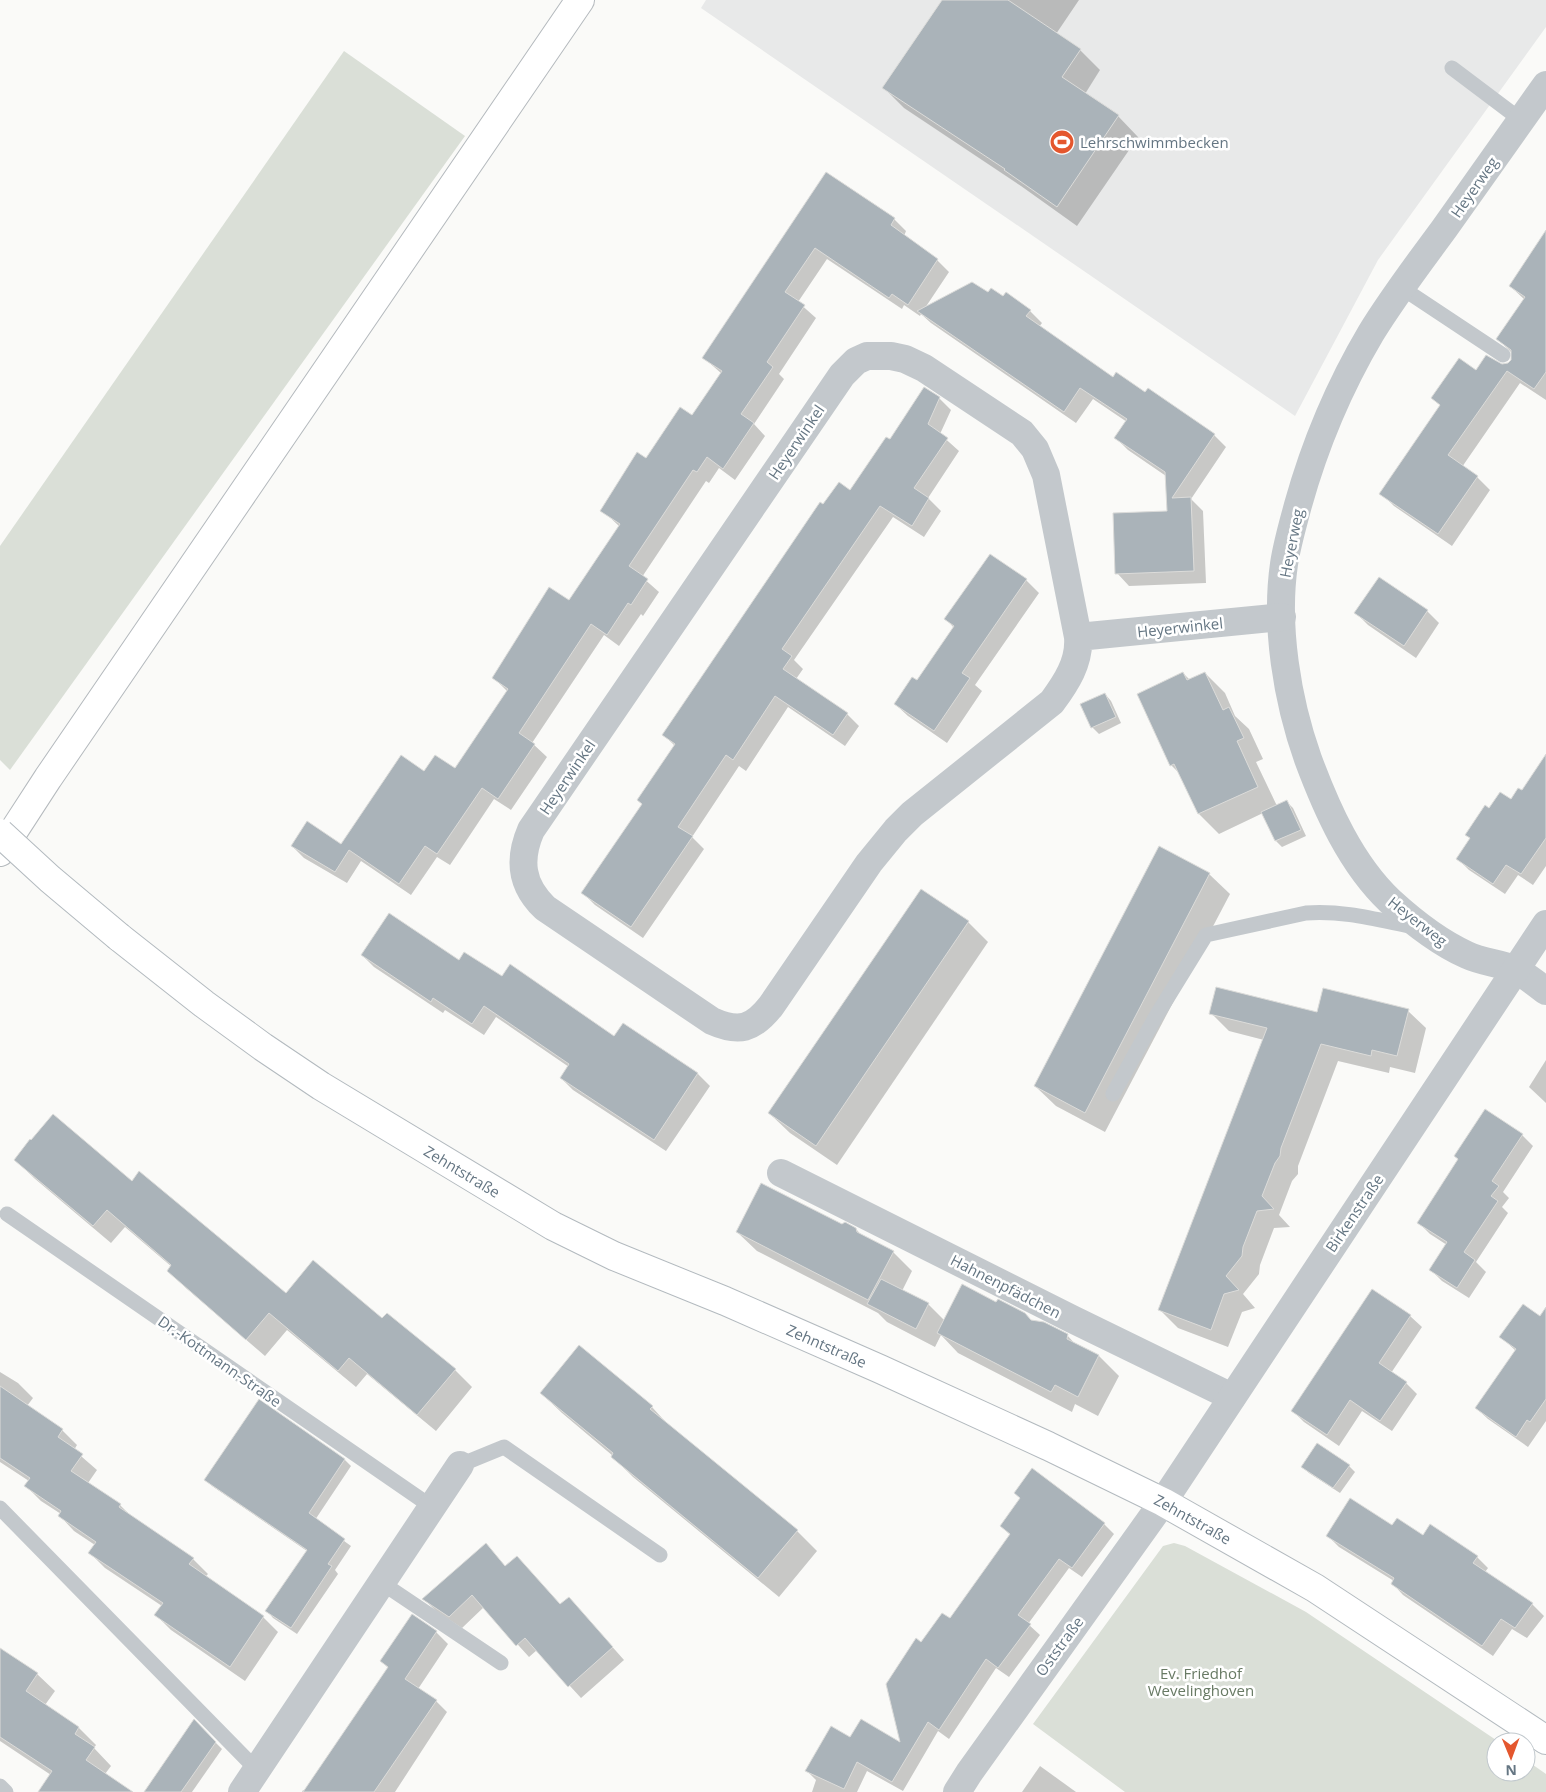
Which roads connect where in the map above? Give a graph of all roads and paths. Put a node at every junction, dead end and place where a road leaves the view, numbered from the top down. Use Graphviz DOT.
graph roads {
  1 [pos="580,0"];
  2 [pos="1452,68"];
  3 [pos="1546,85"];
  4 [pos="1521,120"];
  5 [pos="1402,288"];
  6 [pos="1503,356"];
  7 [pos="1282,617"];
  8 [pos="1078,637"];
  9 [pos="0,833"];
  10 [pos="0,852"];
  11 [pos="1546,924"];
  12 [pos="1423,929"];
  13 [pos="1515,970"];
  14 [pos="1546,991"];
  15 [pos="1113,1094"];
  16 [pos="781,1173"];
  17 [pos="7,1214"];
  18 [pos="1232,1397"];
  19 [pos="460,1465"];
  20 [pos="1163,1502"];
  21 [pos="432,1507"];
  22 [pos="0,1508"];
  23 [pos="660,1555"];
  24 [pos="382,1583"];
  25 [pos="501,1663"];
  26 [pos="1546,1740"];
  27 [pos="257,1770"];
  28 [pos="0,1786"];
  29 [pos="6,1792"];
  30 [pos="242,1792"];
  31 [pos="957,1792"];
  1 -- 10 [label="main road"];
  2 -- 4 [label="lane"];
  3 -- 4 [label="street, Heyerweg"];
  4 -- 5 [label="street, Heyerweg"];
  5 -- 6 [label="lane"];
  5 -- 7 [label="street, Heyerweg"];
  7 -- 8 [label="street, Heyerwinkel"];
  7 -- 12 [label="street, Heyerweg"];
  8 -- 8 [label="street, Heyerwinkel"];
  9 -- 20 [label="main road, Zehntstraße, bridge"];
  11 -- 13 [label="street, Birkenstraße"];
  12 -- 13 [label="street, Heyerweg"];
  12 -- 15 [label="lane"];
  13 -- 14 [label="street, Heyerweg"];
  13 -- 18 [label="street, Birkenstraße"];
  16 -- 18 [label="street, Hahnenpfädchen"];
  17 -- 21 [label="lane, Dr.-Kottmann-Straße"];
  18 -- 20 [label="street, Birkenstraße"];
  19 -- 21 [label="street"];
  19 -- 23 [label="lane"];
  20 -- 26 [label="main road, Zehntstraße"];
  20 -- 31 [label="street, Oststraße"];
  21 -- 24 [label="street"];
  22 -- 27 [label="lane"];
  24 -- 25 [label="lane"];
  24 -- 27 [label="street"];
  27 -- 30 [label="street"];
  28 -- 29 [label="lane"];
}
